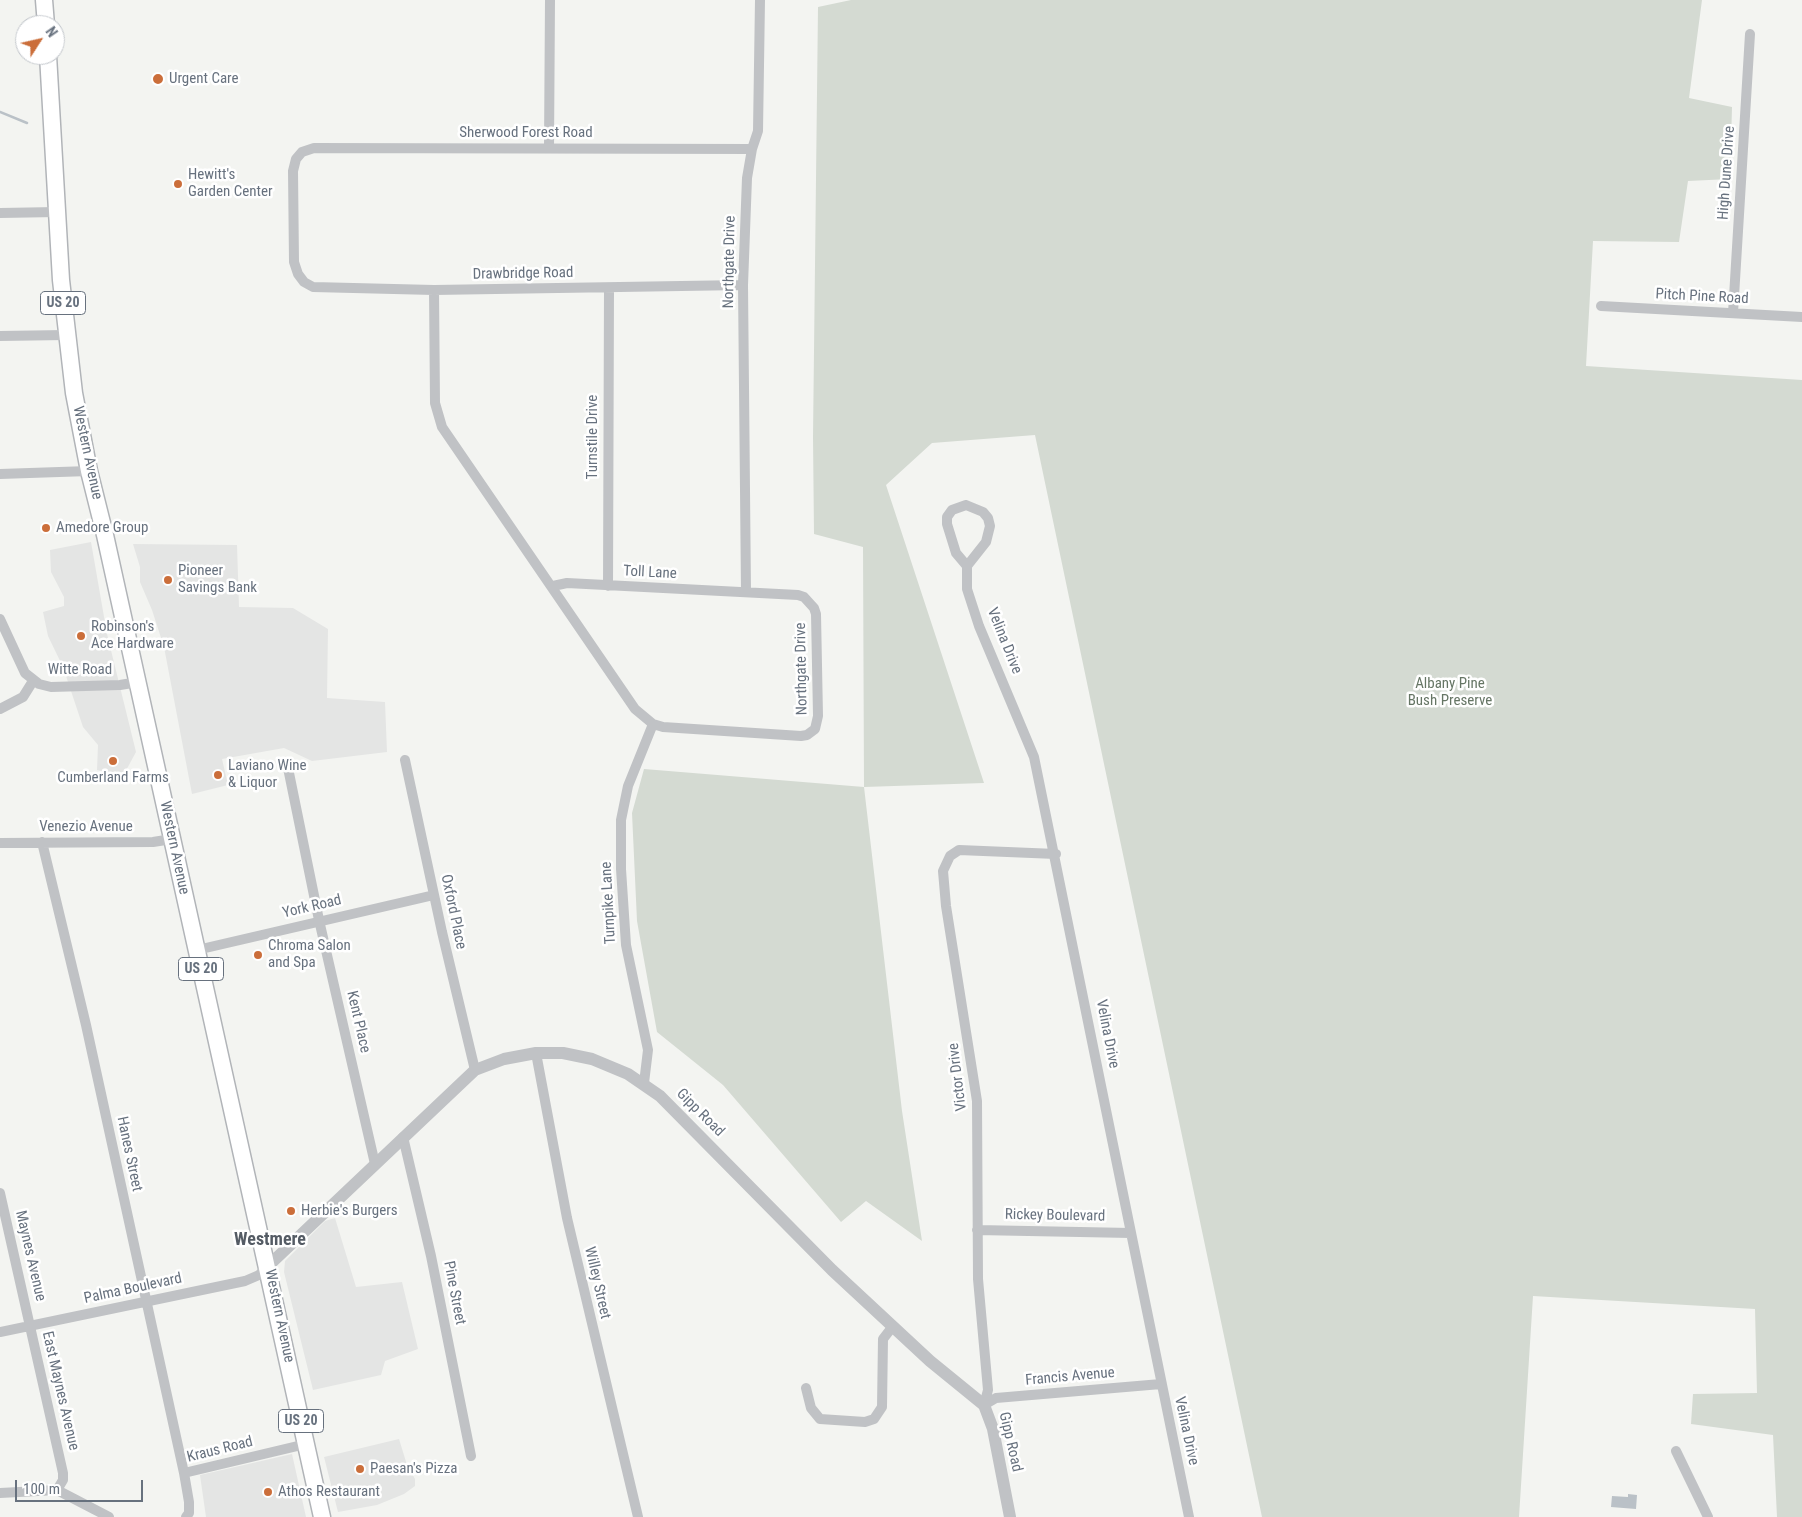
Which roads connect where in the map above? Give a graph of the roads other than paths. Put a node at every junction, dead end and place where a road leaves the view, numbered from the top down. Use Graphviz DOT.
graph roads {
  1 [pos="44,0"];
  2 [pos="550,0"];
  3 [pos="760,0"];
  4 [pos="45,15"];
  5 [pos="1750,34"];
  6 [pos="49,65"];
  7 [pos="549,148"];
  8 [pos="752,149"];
  9 [pos="57,212"];
  10 [pos="0,213"];
  11 [pos="304,282"];
  12 [pos="743,285"];
  13 [pos="609,288"];
  14 [pos="434,290"];
  15 [pos="1601,306"];
  16 [pos="1733,313"];
  17 [pos="1802,317"];
  18 [pos="66,335"];
  19 [pos="0,336"];
  20 [pos="89,470"];
  21 [pos="0,474"];
  22 [pos="967,566"];
  23 [pos="553,586"];
  24 [pos="608,586"];
  25 [pos="746,592"];
  26 [pos="0,619"];
  27 [pos="33,681"];
  28 [pos="138,682"];
  29 [pos="0,709"];
  30 [pos="653,724"];
  31 [pos="405,760"];
  32 [pos="288,768"];
  33 [pos="172,839"];
  34 [pos="42,842"];
  35 [pos="0,843"];
  36 [pos="1056,854"];
  37 [pos="434,895"];
  38 [pos="319,920"];
  39 [pos="197,950"];
  40 [pos="536,1053"];
  41 [pos="475,1070"];
  42 [pos="644,1083"];
  43 [pos="403,1137"];
  44 [pos="375,1164"];
  45 [pos="0,1194"];
  46 [pos="977,1230"];
  47 [pos="1131,1233"];
  48 [pos="268,1266"];
  49 [pos="146,1301"];
  50 [pos="30,1326"];
  51 [pos="893,1326"];
  52 [pos="0,1332"];
  53 [pos="1161,1384"];
  54 [pos="806,1388"];
  55 [pos="984,1405"];
  56 [pos="306,1444"];
  57 [pos="1676,1451"];
  58 [pos="471,1456"];
  59 [pos="184,1473"];
  60 [pos="57,1490"];
  61 [pos="0,1493"];
  62 [pos="109,1517"];
  63 [pos="186,1517"];
  64 [pos="322,1517"];
  65 [pos="638,1517"];
  66 [pos="1010,1517"];
  67 [pos="1189,1517"];
  68 [pos="1708,1517"];
  1 -- 4 [label="main road"];
  2 -- 7 [label="street"];
  3 -- 8 [label="street, Northgate Drive"];
  5 -- 16 [label="street, High Dune Drive"];
  6 -- 9 [label="main road, Western Avenue / US 20"];
  7 -- 8 [label="street, Sherwood Forest Road"];
  7 -- 11 [label="street, Sherwood Forest Road"];
  8 -- 12 [label="street, Northgate Drive"];
  9 -- 10 [label="street"];
  9 -- 18 [label="main road, Western Avenue / US 20"];
  11 -- 14 [label="street, Drawbridge Road"];
  12 -- 13 [label="street, Drawbridge Road"];
  12 -- 25 [label="street, Northgate Drive"];
  13 -- 14 [label="street, Drawbridge Road"];
  13 -- 24 [label="street, Turnstile Drive"];
  14 -- 23 [label="street"];
  15 -- 16 [label="street, Pitch Pine Road"];
  16 -- 17 [label="street, Pitch Pine Road"];
  18 -- 19 [label="street"];
  18 -- 20 [label="main road, Western Avenue / US 20"];
  20 -- 21 [label="street"];
  20 -- 28 [label="main road, Western Avenue / US 20"];
  22 -- 22 [label="street"];
  22 -- 36 [label="street, Velina Drive"];
  23 -- 24 [label="street, Toll Lane"];
  23 -- 30 [label="street"];
  24 -- 25 [label="street, Toll Lane"];
  25 -- 30 [label="street, Northgate Drive"];
  26 -- 27 [label="street, Witte Road"];
  27 -- 28 [label="street, Witte Road"];
  27 -- 29 [label="street"];
  28 -- 33 [label="main road, Western Avenue / US 20"];
  30 -- 42 [label="street, Turnpike Lane"];
  31 -- 37 [label="street, Oxford Place"];
  32 -- 38 [label="street, Kent Place"];
  33 -- 34 [label="street, Venezio Avenue"];
  33 -- 39 [label="main road, Western Avenue / US 20"];
  34 -- 35 [label="street, Venezio Avenue"];
  34 -- 49 [label="street, Hanes Street"];
  36 -- 46 [label="street, Victor Drive"];
  36 -- 47 [label="street, Velina Drive"];
  37 -- 38 [label="street, York Road"];
  37 -- 41 [label="street, Oxford Place"];
  38 -- 39 [label="street, York Road"];
  38 -- 44 [label="street, Kent Place"];
  39 -- 48 [label="main road, Western Avenue / US 20"];
  40 -- 41 [label="street, Gipp Road"];
  40 -- 42 [label="street, Gipp Road"];
  40 -- 65 [label="street, Willey Street"];
  41 -- 43 [label="street, Gipp Road"];
  42 -- 51 [label="street, Gipp Road"];
  43 -- 44 [label="street, Gipp Road"];
  43 -- 58 [label="street, Pine Street"];
  44 -- 48 [label="street, Gipp Road"];
  45 -- 50 [label="street, Maynes Avenue"];
  46 -- 47 [label="street, Rickey Boulevard"];
  46 -- 55 [label="street, Victor Drive"];
  47 -- 53 [label="street, Velina Drive"];
  48 -- 49 [label="street, Palma Boulevard"];
  48 -- 56 [label="main road, Western Avenue / US 20"];
  49 -- 50 [label="street, Palma Boulevard"];
  49 -- 59 [label="street, Hanes Street"];
  50 -- 52 [label="street, Palma Boulevard"];
  50 -- 60 [label="street, East Maynes Avenue"];
  51 -- 54 [label="street"];
  51 -- 55 [label="street, Gipp Road"];
  53 -- 55 [label="street, Francis Avenue"];
  53 -- 67 [label="street, Velina Drive"];
  55 -- 66 [label="street, Gipp Road"];
  56 -- 59 [label="street, Kraus Road"];
  56 -- 64 [label="main road, Western Avenue / US 20"];
  57 -- 68 [label="street"];
  59 -- 63 [label="street, Kraus Road"];
  60 -- 61 [label="street"];
  60 -- 62 [label="street"];
}
